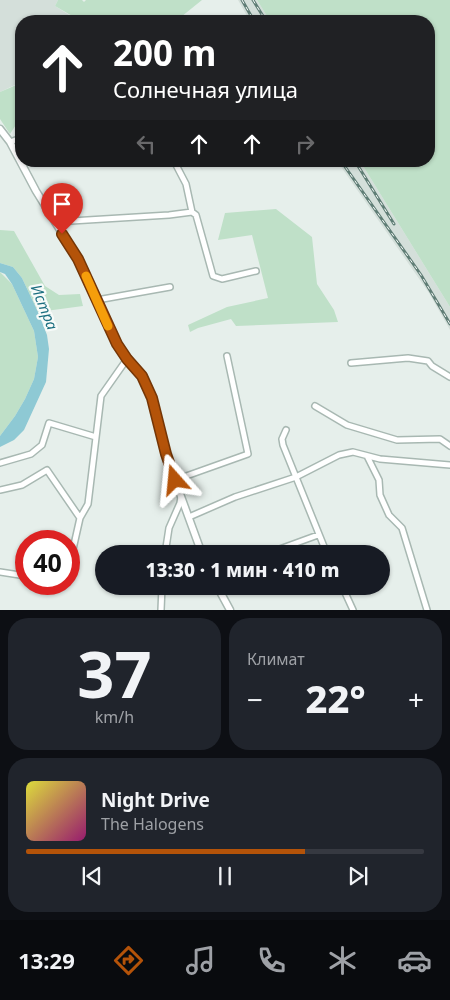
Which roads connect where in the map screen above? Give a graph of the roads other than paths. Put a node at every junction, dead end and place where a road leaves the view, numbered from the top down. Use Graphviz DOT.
graph roads {
  1 [pos="0,129"];
  2 [pos="15,140"];
  3 [pos="10,142"];
  4 [pos="15,151"];
  5 [pos="24,167"];
  6 [pos="177,167"];
  7 [pos="192,212"];
  8 [pos="55,222"];
  9 [pos="256,271"];
  10 [pos="170,287"];
  11 [pos="97,300"];
  12 [pos="227,356"];
  13 [pos="127,359"];
  14 [pos="351,363"];
  15 [pos="450,377"];
  16 [pos="315,406"];
  17 [pos="286,430"];
  18 [pos="96,437"];
  19 [pos="450,446"];
  20 [pos="367,456"];
  21 [pos="0,463"];
  22 [pos="450,465"];
  23 [pos="296,478"];
  24 [pos="175,480"];
  25 [pos="0,490"];
  26 [pos="181,497"];
  27 [pos="189,517"];
  28 [pos="80,518"];
  29 [pos="77,530"];
  30 [pos="318,535"];
  31 [pos="166,545"];
  32 [pos="199,545"];
  33 [pos="291,545"];
  34 [pos="323,545"];
  35 [pos="0,572"];
  36 [pos="15,574"];
  37 [pos="162,595"];
  38 [pos="222,595"];
  39 [pos="346,595"];
  40 [pos="161,610"];
  41 [pos="230,610"];
  42 [pos="353,610"];
  43 [pos="427,610"];
  1 -- 3 [label="street"];
  2 -- 3 [label="street"];
  3 -- 4 [label="street"];
  5 -- 8 [label="street"];
  6 -- 7 [label="street"];
  7 -- 8 [label="street"];
  7 -- 9 [label="street"];
  8 -- 11 [label="street"];
  10 -- 11 [label="street"];
  11 -- 13 [label="street"];
  12 -- 24 [label="street"];
  13 -- 18 [label="street"];
  13 -- 24 [label="street"];
  14 -- 15 [label="street"];
  16 -- 19 [label="street"];
  17 -- 23 [label="street"];
  18 -- 21 [label="street"];
  18 -- 28 [label="street"];
  20 -- 22 [label="street"];
  20 -- 23 [label="street"];
  20 -- 43 [label="street"];
  23 -- 27 [label="street"];
  23 -- 30 [label="street"];
  24 -- 26 [label="street"];
  25 -- 28 [label="street"];
  26 -- 27 [label="street"];
  26 -- 31 [label="street"];
  27 -- 32 [label="street"];
  28 -- 29 [label="street"];
  30 -- 33 [label="street"];
  30 -- 34 [label="street"];
  35 -- 36 [label="street"];
  37 -- 40 [label="street"];
  38 -- 41 [label="street"];
  39 -- 42 [label="street"];
}
